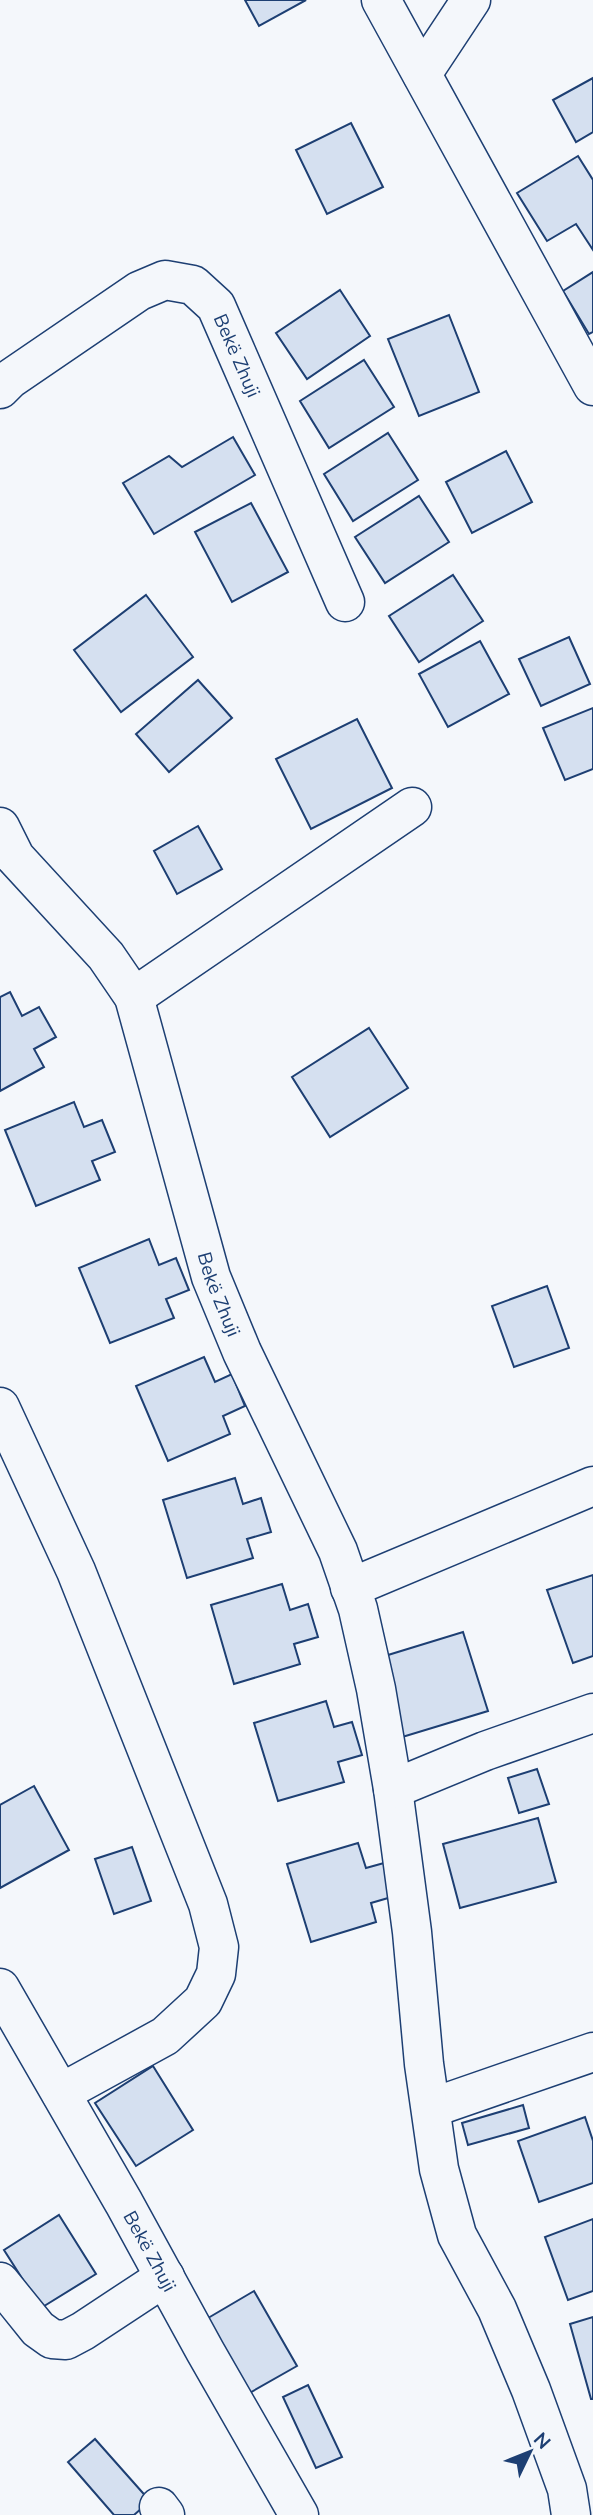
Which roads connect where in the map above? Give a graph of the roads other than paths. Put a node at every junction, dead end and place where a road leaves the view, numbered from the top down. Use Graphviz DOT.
graph roads {
  1 [pos="381,0"];
  2 [pos="471,0"];
  3 [pos="422,74"];
  4 [pos="593,386"];
  5 [pos="0,389"];
  6 [pos="345,601"];
  7 [pos="412,807"];
  8 [pos="0,827"];
  9 [pos="134,997"];
  10 [pos="0,1407"];
  11 [pos="593,1486"];
  12 [pos="351,1588"];
  13 [pos="593,1713"];
  14 [pos="393,1789"];
  15 [pos="0,1988"];
  16 [pos="593,2052"];
  17 [pos="61,2093"];
  18 [pos="431,2108"];
  19 [pos="165,2277"];
  20 [pos="0,2282"];
  21 [pos="299,2515"];
  22 [pos="570,2515"];
  1 -- 3 [label="street"];
  2 -- 3 [label="street"];
  3 -- 4 [label="street"];
  5 -- 6 [label="street, Bekë Zhuji"];
  7 -- 9 [label="street"];
  8 -- 9 [label="street, Bekë Zhuji"];
  9 -- 12 [label="street, Bekë Zhuji"];
  10 -- 17 [label="street"];
  11 -- 12 [label="street"];
  12 -- 14 [label="street, Bekë Zhuji"];
  13 -- 14 [label="street"];
  14 -- 18 [label="street, Bekë Zhuji"];
  15 -- 17 [label="street, Bekë Zhuji"];
  16 -- 18 [label="street"];
  17 -- 19 [label="street, Bekë Zhuji"];
  18 -- 22 [label="street, Bekë Zhuji"];
  19 -- 20 [label="street"];
  19 -- 21 [label="street, Bekë Zhuji"];
}
